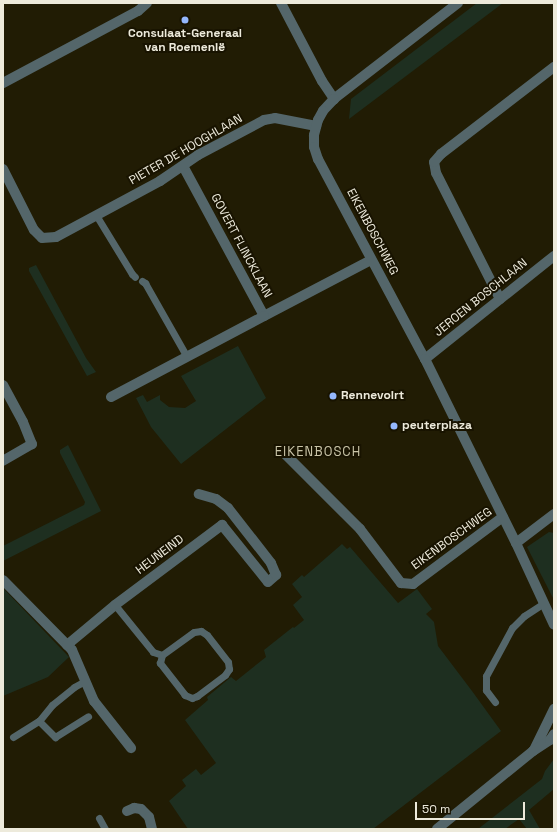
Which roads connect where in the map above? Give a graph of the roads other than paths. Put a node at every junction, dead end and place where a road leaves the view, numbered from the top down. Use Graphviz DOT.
graph roads {
  1 [pos="147,3"];
  2 [pos="281,3"];
  3 [pos="458,3"];
  4 [pos="554,67"];
  5 [pos="3,83"];
  6 [pos="334,99"];
  7 [pos="316,126"];
  8 [pos="183,166"];
  9 [pos="3,169"];
  10 [pos="96,215"];
  11 [pos="554,256"];
  12 [pos="371,260"];
  13 [pos="500,299"];
  14 [pos="264,316"];
  15 [pos="187,357"];
  16 [pos="425,359"];
  17 [pos="3,385"];
  18 [pos="110,397"];
  19 [pos="284,452"];
  20 [pos="3,462"];
  21 [pos="199,494"];
  22 [pos="554,515"];
  23 [pos="503,517"];
  24 [pos="516,543"];
  25 [pos="3,580"];
  26 [pos="544,603"];
  27 [pos="115,605"];
  28 [pos="554,625"];
  29 [pos="67,645"];
  30 [pos="162,655"];
  31 [pos="86,681"];
  32 [pos="495,702"];
  33 [pos="554,709"];
  34 [pos="88,716"];
  35 [pos="39,721"];
  36 [pos="554,734"];
  37 [pos="13,737"];
  38 [pos="131,748"];
  39 [pos="533,751"];
  40 [pos="127,811"];
  41 [pos="99,818"];
  42 [pos="105,829"];
  43 [pos="152,829"];
  44 [pos="437,829"];
  1 -- 5 [label="street"];
  2 -- 6 [label="street"];
  3 -- 6 [label="street, EIKENBOSCHWEG"];
  4 -- 13 [label="street"];
  6 -- 7 [label="street, EIKENBOSCHWEG"];
  7 -- 8 [label="street, PIETER DE HOOGHLAAN"];
  7 -- 12 [label="street, EIKENBOSCHWEG"];
  8 -- 10 [label="street, PIETER DE HOOGHLAAN"];
  8 -- 14 [label="street, GOVERT FLINCKLAAN"];
  9 -- 10 [label="street, PIETER DE HOOGHLAAN"];
  10 -- 15 [label="lane"];
  11 -- 13 [label="street, JEROEN BOSCHLAAN"];
  12 -- 14 [label="street, GOVERT FLINCKLAAN"];
  12 -- 16 [label="street, EIKENBOSCHWEG"];
  13 -- 16 [label="street, JEROEN BOSCHLAAN"];
  14 -- 15 [label="street"];
  15 -- 18 [label="street"];
  16 -- 23 [label="street, EIKENBOSCHWEG"];
  17 -- 20 [label="street"];
  19 -- 23 [label="street, EIKENBOSCHWEG"];
  21 -- 27 [label="street, HEUNEIND"];
  22 -- 24 [label="street"];
  23 -- 24 [label="street, EIKENBOSCHWEG"];
  24 -- 26 [label="street, EIKENBOSCHWEG"];
  25 -- 29 [label="street"];
  26 -- 28 [label="street, EIKENBOSCHWEG"];
  26 -- 32 [label="lane"];
  27 -- 29 [label="street, HEUNEIND"];
  27 -- 30 [label="lane"];
  29 -- 31 [label="street"];
  30 -- 30 [label="lane"];
  31 -- 35 [label="lane"];
  31 -- 38 [label="street"];
  33 -- 39 [label="street"];
  34 -- 35 [label="lane"];
  35 -- 37 [label="lane"];
  36 -- 39 [label="street"];
  39 -- 44 [label="street"];
  40 -- 43 [label="street"];
  41 -- 42 [label="lane"];
}
